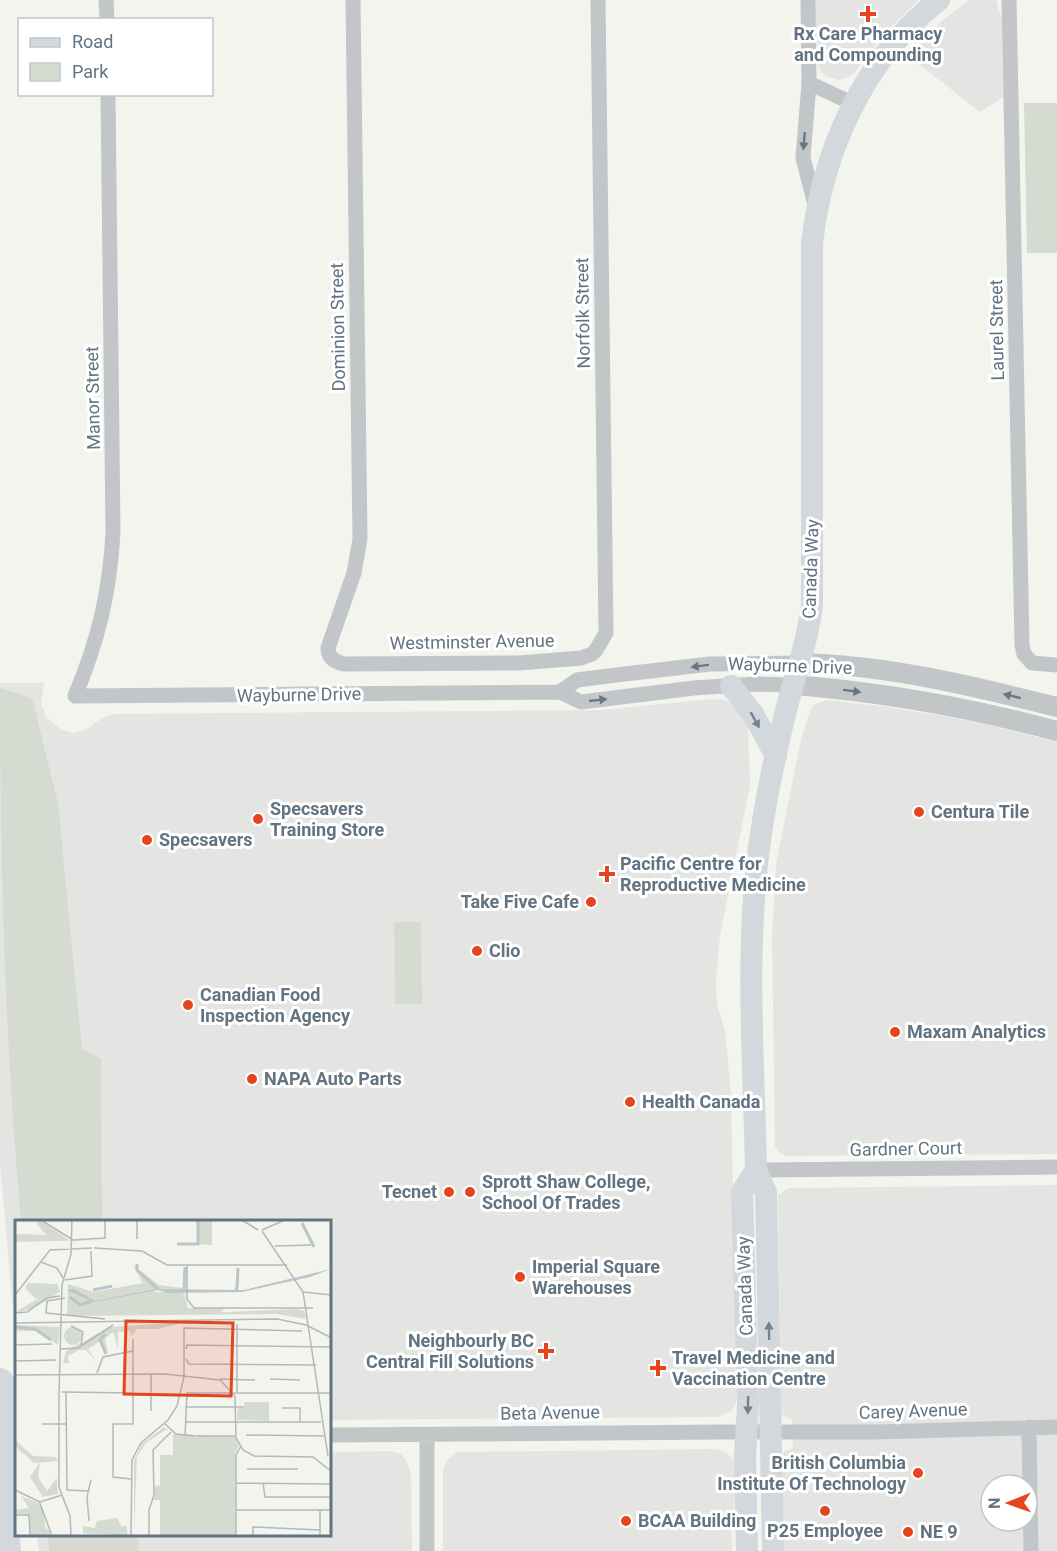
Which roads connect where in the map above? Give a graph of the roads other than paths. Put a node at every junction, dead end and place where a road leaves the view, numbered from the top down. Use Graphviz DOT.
graph roads {
  1 [pos="106,0"];
  2 [pos="353,0"];
  3 [pos="598,0"];
  4 [pos="808,0"];
  5 [pos="939,0"];
  6 [pos="1009,0"];
  7 [pos="106,18"];
  8 [pos="809,83"];
  9 [pos="108,96"];
  10 [pos="854,104"];
  11 [pos="816,208"];
  12 [pos="607,626"];
  13 [pos="328,648"];
  14 [pos="800,663"];
  15 [pos="1057,665"];
  16 [pos="794,685"];
  17 [pos="731,686"];
  18 [pos="560,692"];
  19 [pos="75,696"];
  20 [pos="1057,707"];
  21 [pos="1057,731"];
  22 [pos="776,756"];
  23 [pos="1057,1167"];
  24 [pos="756,1170"];
  25 [pos="0,1382"];
  26 [pos="1057,1426"];
  27 [pos="1029,1427"];
  28 [pos="746,1432"];
  29 [pos="771,1432"];
  30 [pos="332,1435"];
  31 [pos="427,1435"];
  32 [pos="0,1463"];
  33 [pos="15,1465"];
  34 [pos="25,1536"];
  35 [pos="7,1551"];
  36 [pos="27,1551"];
  37 [pos="427,1551"];
  38 [pos="747,1551"];
  39 [pos="773,1551"];
  40 [pos="1031,1551"];
  1 -- 7 [label="street"];
  2 -- 13 [label="street, Dominion Street"];
  3 -- 12 [label="street, Norfolk Street"];
  4 -- 8 [label="street"];
  5 -- 10 [label="main road, Canada Way"];
  6 -- 15 [label="street, Laurel Street"];
  8 -- 10 [label="street"];
  8 -- 11 [label="street, one-way"];
  9 -- 19 [label="street, Manor Street"];
  10 -- 11 [label="main road, Canada Way"];
  11 -- 14 [label="main road, Canada Way"];
  12 -- 13 [label="street, Westminster Avenue"];
  14 -- 16 [label="main road, Canada Way"];
  14 -- 18 [label="street, Wayburne Drive, one-way"];
  20 -- 14 [label="street, Wayburne Drive, one-way"];
  16 -- 17 [label="street, Wayburne Drive"];
  16 -- 21 [label="street, Wayburne Drive, one-way"];
  16 -- 22 [label="main road, Canada Way"];
  18 -- 17 [label="street, Wayburne Drive, one-way"];
  17 -- 22 [label="main road, one-way"];
  18 -- 19 [label="street, Wayburne Drive"];
  22 -- 24 [label="main road, Canada Way"];
  23 -- 24 [label="street, Gardner Court"];
  24 -- 28 [label="main road, Canada Way, one-way"];
  29 -- 24 [label="main road, Canada Way, one-way"];
  25 -- 33 [label="highway"];
  26 -- 27 [label="street, Carey Avenue"];
  27 -- 29 [label="street, Carey Avenue"];
  27 -- 40 [label="street"];
  28 -- 29 [label="street, Beta Avenue"];
  28 -- 31 [label="street, Beta Avenue"];
  28 -- 38 [label="main road, Canada Way"];
  29 -- 39 [label="main road, Canada Way"];
  30 -- 31 [label="street, Beta Avenue"];
  31 -- 37 [label="street"];
  32 -- 35 [label="highway"];
  34 -- 36 [label="highway"];
}
